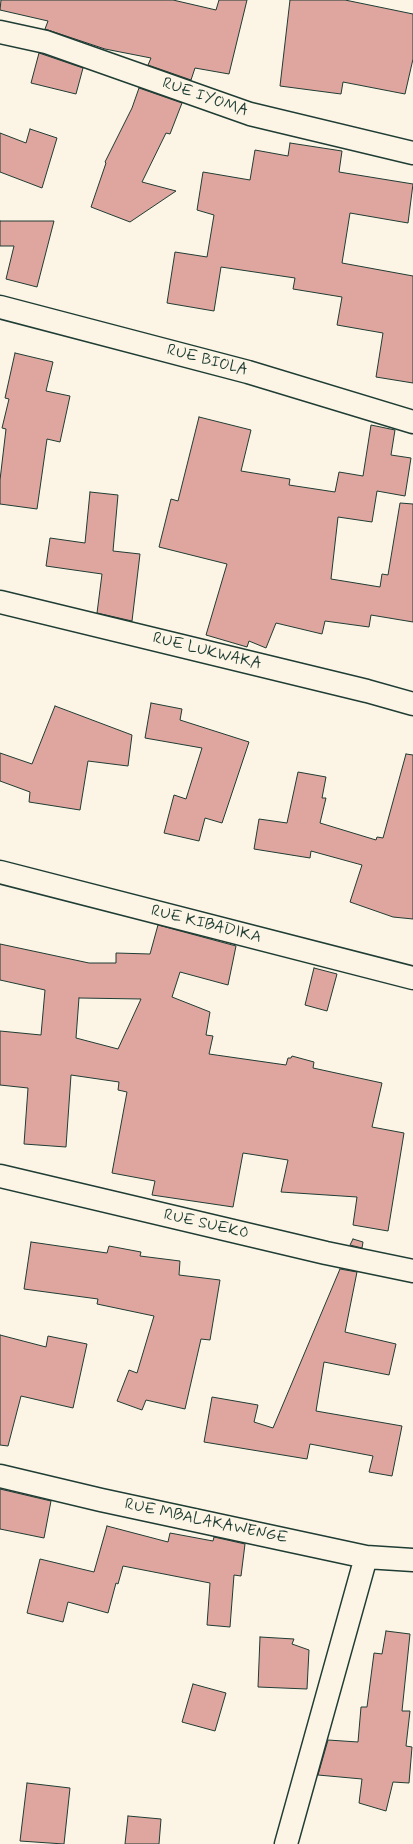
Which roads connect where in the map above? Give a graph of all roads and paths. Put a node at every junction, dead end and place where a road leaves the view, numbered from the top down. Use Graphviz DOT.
graph roads {
  1 [pos="0,32"];
  2 [pos="413,153"];
  3 [pos="0,307"];
  4 [pos="413,422"];
  5 [pos="0,602"];
  6 [pos="413,704"];
  7 [pos="0,872"];
  8 [pos="413,978"];
  9 [pos="0,1176"];
  10 [pos="413,1271"];
  11 [pos="0,1476"];
  12 [pos="366,1557"];
  13 [pos="413,1560"];
  14 [pos="286,1844"];
  1 -- 2 [label="street, RUE IYOMA"];
  3 -- 4 [label="street, RUE BIOLA"];
  5 -- 6 [label="street, RUE LUKWAKA"];
  7 -- 8 [label="street, RUE KIBADIKA"];
  9 -- 10 [label="street, RUE SUEKO"];
  11 -- 12 [label="street, RUE MBALAKAWENGE"];
  12 -- 13 [label="street, RUE MBALAKAWENGE"];
  12 -- 14 [label="street"];
}
